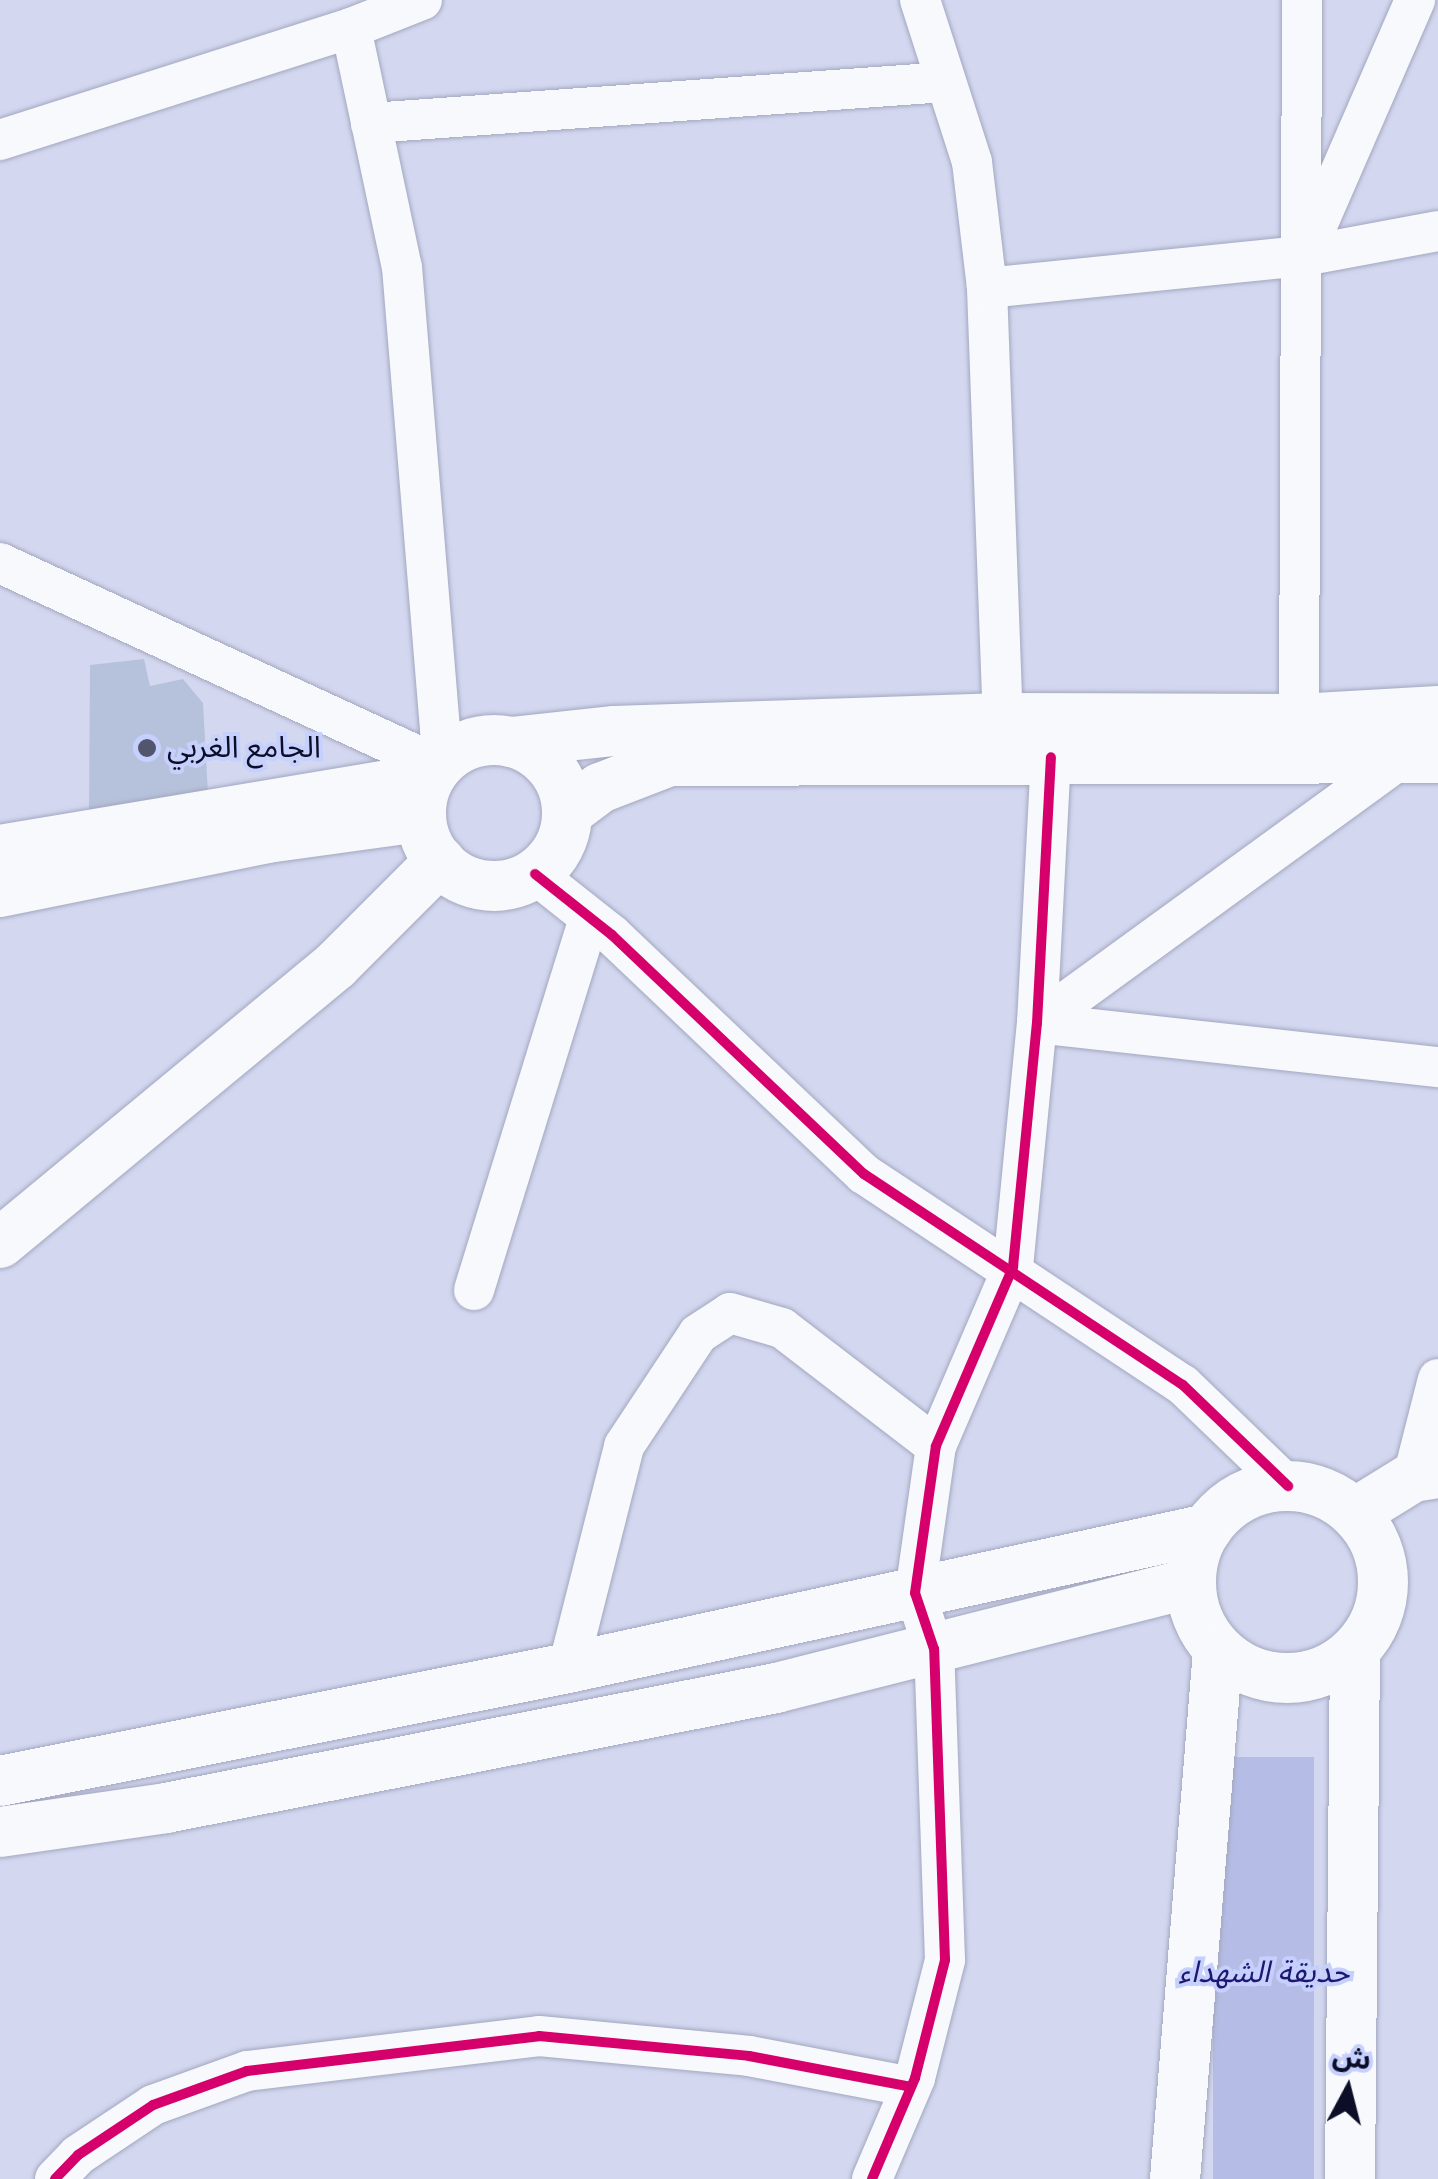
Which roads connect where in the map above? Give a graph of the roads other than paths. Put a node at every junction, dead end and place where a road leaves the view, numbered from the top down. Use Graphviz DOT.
graph roads {
  1 [pos="422,0"];
  2 [pos="920,0"];
  3 [pos="1302,0"];
  4 [pos="1415,0"];
  5 [pos="352,28"];
  6 [pos="946,82"];
  7 [pos="372,123"];
  8 [pos="0,140"];
  9 [pos="1438,231"];
  10 [pos="1304,256"];
  11 [pos="987,288"];
  12 [pos="0,562"];
  13 [pos="1438,711"];
  14 [pos="1003,718"];
  15 [pos="1299,718"];
  16 [pos="511,742"];
  17 [pos="1050,757"];
  18 [pos="1418,759"];
  19 [pos="436,795"];
  20 [pos="568,812"];
  21 [pos="0,850"];
  22 [pos="535,874"];
  23 [pos="0,892"];
  24 [pos="590,919"];
  25 [pos="1037,1023"];
  26 [pos="1438,1066"];
  27 [pos="0,1243"];
  28 [pos="1013,1267"];
  29 [pos="474,1290"];
  30 [pos="1438,1379"];
  31 [pos="936,1446"];
  32 [pos="1425,1475"];
  33 [pos="1288,1486"];
  34 [pos="1355,1513"];
  35 [pos="1207,1529"];
  36 [pos="1190,1583"];
  37 [pos="915,1593"];
  38 [pos="934,1649"];
  39 [pos="1218,1650"];
  40 [pos="1354,1651"];
  41 [pos="568,1668"];
  42 [pos="0,1781"];
  43 [pos="0,1832"];
  44 [pos="907,2086"];
  45 [pos="54,2179"];
  46 [pos="872,2179"];
  47 [pos="1175,2179"];
  48 [pos="1350,2179"];
  1 -- 5 [label="street"];
  2 -- 6 [label="street"];
  3 -- 10 [label="street"];
  4 -- 10 [label="street"];
  5 -- 7 [label="street"];
  5 -- 8 [label="street"];
  6 -- 7 [label="street"];
  6 -- 11 [label="street"];
  7 -- 19 [label="street"];
  9 -- 10 [label="street"];
  10 -- 11 [label="street"];
  10 -- 15 [label="street"];
  11 -- 14 [label="street"];
  12 -- 19 [label="street"];
  13 -- 15 [label="main road"];
  14 -- 15 [label="main road"];
  14 -- 16 [label="main road"];
  16 -- 19 [label="main road"];
  16 -- 20 [label="main road"];
  17 -- 18 [label="main road"];
  17 -- 20 [label="main road"];
  17 -- 25 [label="street"];
  18 -- 25 [label="street"];
  19 -- 21 [label="main road"];
  19 -- 22 [label="main road"];
  19 -- 23 [label="main road"];
  19 -- 27 [label="main road"];
  20 -- 22 [label="main road"];
  22 -- 24 [label="street"];
  24 -- 28 [label="street"];
  24 -- 29 [label="street"];
  25 -- 26 [label="street"];
  25 -- 28 [label="street"];
  28 -- 31 [label="street"];
  28 -- 33 [label="street"];
  30 -- 32 [label="street"];
  31 -- 37 [label="street"];
  31 -- 41 [label="street"];
  32 -- 34 [label="main road"];
  33 -- 34 [label="main road"];
  33 -- 35 [label="main road"];
  34 -- 40 [label="main road"];
  35 -- 36 [label="main road"];
  35 -- 37 [label="main road"];
  36 -- 38 [label="main road"];
  36 -- 39 [label="main road"];
  37 -- 38 [label="street"];
  37 -- 41 [label="main road"];
  38 -- 43 [label="main road"];
  38 -- 44 [label="street"];
  39 -- 40 [label="main road"];
  39 -- 47 [label="main road"];
  40 -- 48 [label="main road"];
  41 -- 42 [label="main road"];
  44 -- 45 [label="street"];
  44 -- 46 [label="street"];
}
